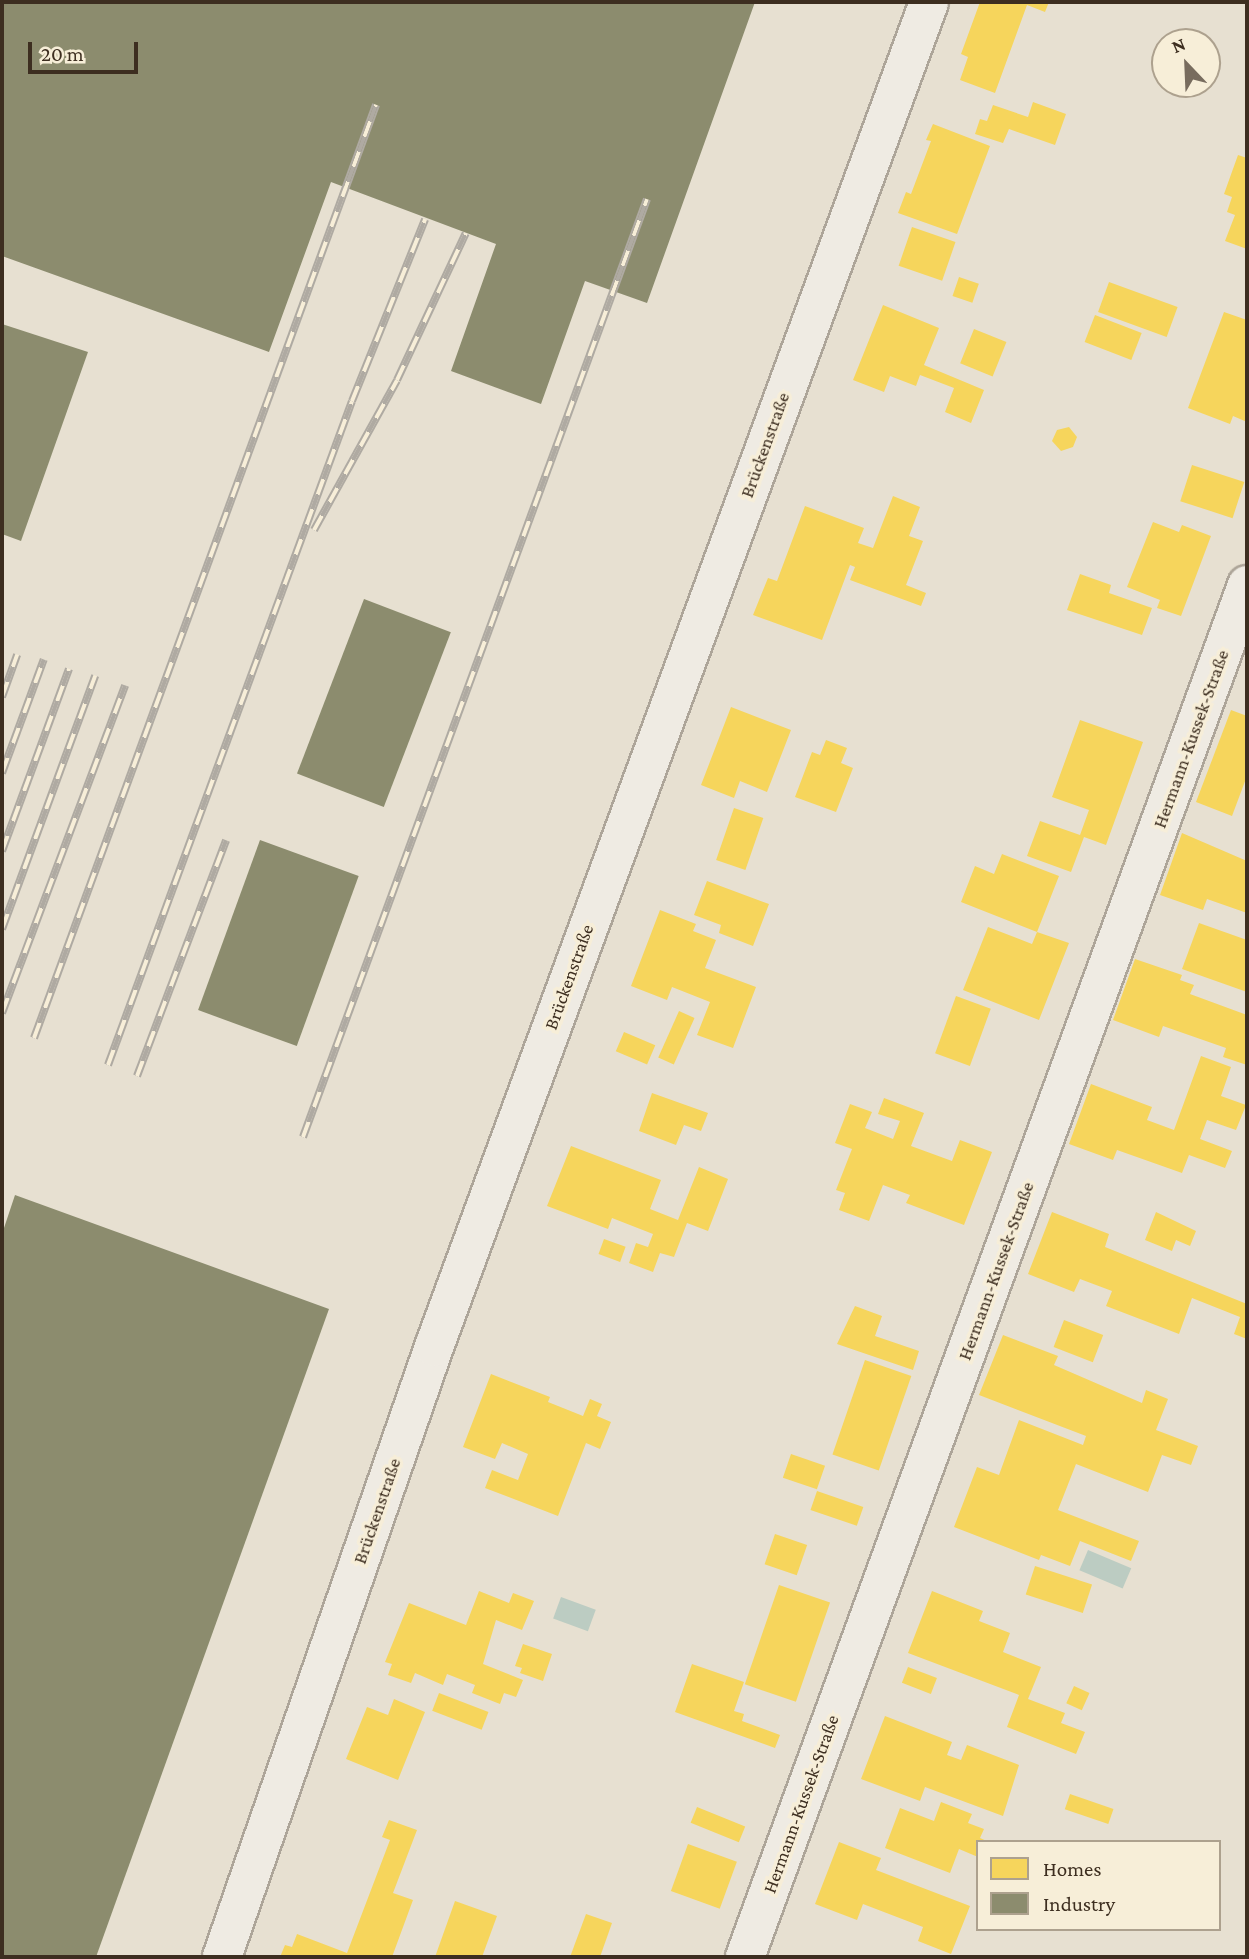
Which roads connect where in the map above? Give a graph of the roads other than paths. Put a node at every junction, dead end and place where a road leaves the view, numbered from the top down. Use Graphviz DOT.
graph roads {
  1 [pos="929,2"];
  2 [pos="1247,585"];
  3 [pos="222,1957"];
  4 [pos="745,1957"];
  1 -- 3 [label="street, Brückenstraße"];
  2 -- 4 [label="street, Hermann-Kussek-Straße"];
}
